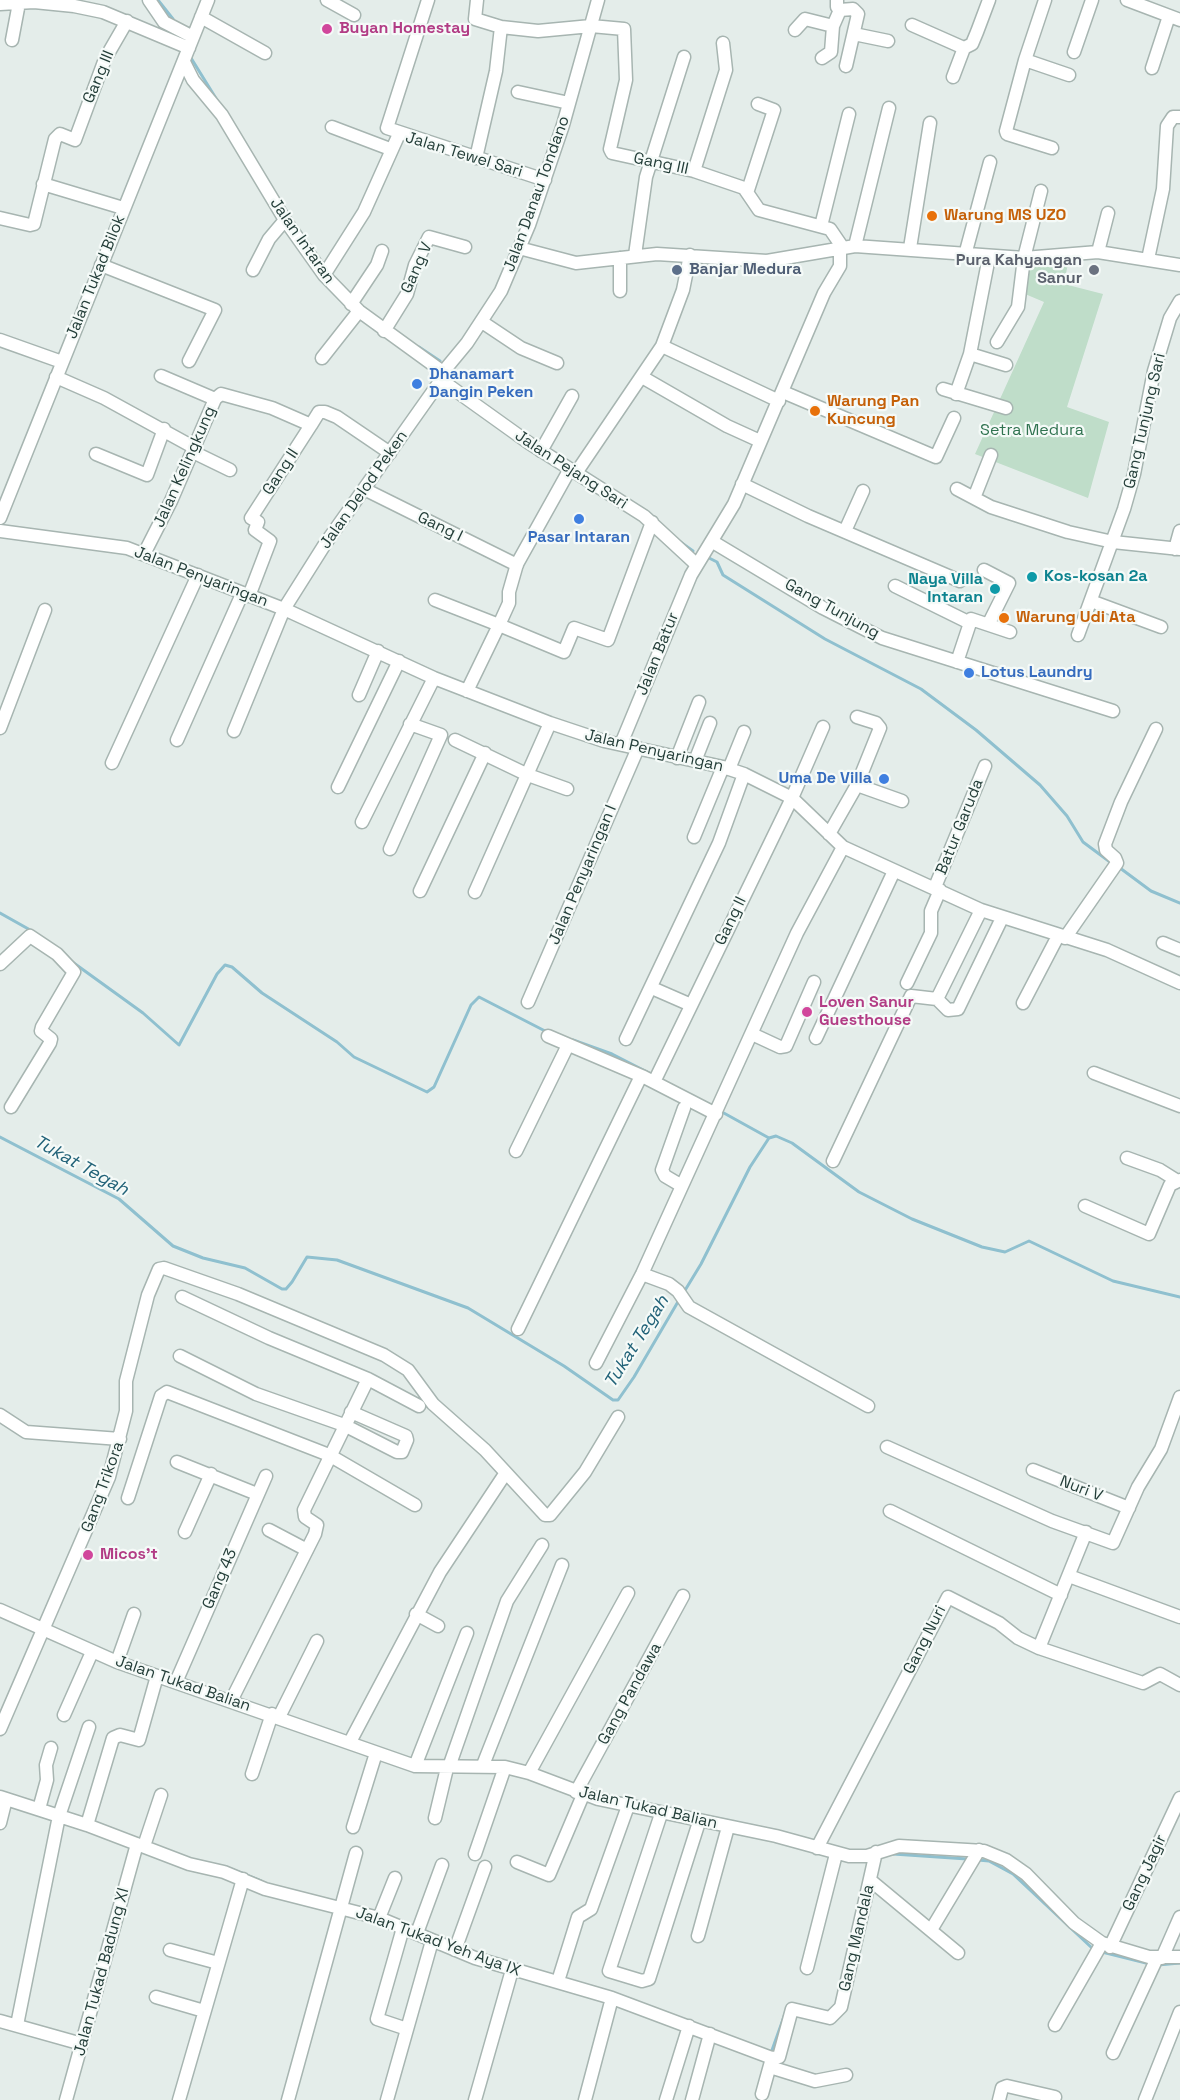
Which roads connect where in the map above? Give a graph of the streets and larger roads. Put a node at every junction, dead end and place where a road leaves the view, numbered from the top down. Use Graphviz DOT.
graph roads {
  1 [pos="149,0"];
  2 [pos="208,0"];
  3 [pos="327,0"];
  4 [pos="428,0"];
  5 [pos="477,0"];
  6 [pos="598,0"];
  7 [pos="989,0"];
  8 [pos="1045,0"];
  9 [pos="1092,0"];
  10 [pos="1127,0"];
  11 [pos="19,3"];
  12 [pos="0,4"];
  13 [pos="838,5"];
  14 [pos="1154,5"];
  15 [pos="354,15"];
  16 [pos="201,17"];
  17 [pos="1174,18"];
  18 [pos="127,21"];
  19 [pos="912,25"];
  20 [pos="591,26"];
  21 [pos="833,26"];
  22 [pos="501,27"];
  23 [pos="795,30"];
  24 [pos="854,33"];
  25 [pos="178,37"];
  26 [pos="12,40"];
  27 [pos="888,41"];
  28 [pos="191,43"];
  29 [pos="723,43"];
  30 [pos="964,48"];
  31 [pos="1074,52"];
  32 [pos="265,53"];
  33 [pos="684,57"];
  34 [pos="822,58"];
  35 [pos="1025,60"];
  36 [pos="184,62"];
  37 [pos="846,66"];
  38 [pos="1152,68"];
  39 [pos="1069,75"];
  40 [pos="953,77"];
  41 [pos="178,78"];
  42 [pos="193,80"];
  43 [pos="518,92"];
  44 [pos="569,103"];
  45 [pos="758,104"];
  46 [pos="889,108"];
  47 [pos="849,114"];
  48 [pos="1180,117"];
  49 [pos="930,123"];
  50 [pos="332,127"];
  51 [pos="399,134"];
  52 [pos="1052,148"];
  53 [pos="390,149"];
  54 [pos="476,158"];
  55 [pos="650,162"];
  56 [pos="990,162"];
  57 [pos="694,171"];
  58 [pos="544,180"];
  59 [pos="43,184"];
  60 [pos="748,190"];
  61 [pos="1041,191"];
  62 [pos="123,208"];
  63 [pos="1108,213"];
  64 [pos="0,218"];
  65 [pos="285,220"];
  66 [pos="821,226"];
  67 [pos="465,247"];
  68 [pos="519,248"];
  69 [pos="846,248"];
  70 [pos="910,248"];
  71 [pos="382,251"];
  72 [pos="1098,252"];
  73 [pos="635,255"];
  74 [pos="690,255"];
  75 [pos="965,255"];
  76 [pos="989,257"];
  77 [pos="621,258"];
  78 [pos="1024,258"];
  79 [pos="1148,259"];
  80 [pos="101,265"];
  81 [pos="1180,265"];
  82 [pos="253,270"];
  83 [pos="324,275"];
  84 [pos="620,291"];
  85 [pos="1180,301"];
  86 [pos="355,307"];
  87 [pos="482,322"];
  88 [pos="384,331"];
  89 [pos="0,340"];
  90 [pos="997,342"];
  91 [pos="662,346"];
  92 [pos="970,354"];
  93 [pos="322,357"];
  94 [pos="189,361"];
  95 [pos="62,362"];
  96 [pos="557,363"];
  97 [pos="1006,365"];
  98 [pos="161,376"];
  99 [pos="442,376"];
  100 [pos="56,377"];
  101 [pos="642,377"];
  102 [pos="943,389"];
  103 [pos="956,394"];
  104 [pos="572,396"];
  105 [pos="781,397"];
  106 [pos="215,399"];
  107 [pos="1006,408"];
  108 [pos="954,418"];
  109 [pos="310,425"];
  110 [pos="164,429"];
  111 [pos="760,441"];
  112 [pos="194,450"];
  113 [pos="541,451"];
  114 [pos="390,453"];
  115 [pos="96,454"];
  116 [pos="991,455"];
  117 [pos="230,470"];
  118 [pos="573,471"];
  119 [pos="742,484"];
  120 [pos="364,489"];
  121 [pos="957,489"];
  122 [pos="863,491"];
  123 [pos="974,498"];
  124 [pos="652,522"];
  125 [pos="1,526"];
  126 [pos="845,531"];
  127 [pos="1180,531"];
  128 [pos="713,542"];
  129 [pos="1113,542"];
  130 [pos="1178,549"];
  131 [pos="144,554"];
  132 [pos="517,565"];
  133 [pos="698,565"];
  134 [pos="984,570"];
  135 [pos="198,575"];
  136 [pos="960,581"];
  137 [pos="895,586"];
  138 [pos="245,595"];
  139 [pos="435,600"];
  140 [pos="1091,601"];
  141 [pos="284,609"];
  142 [pos="45,610"];
  143 [pos="970,623"];
  144 [pos="989,624"];
  145 [pos="499,625"];
  146 [pos="1161,627"];
  147 [pos="1010,632"];
  148 [pos="1078,634"];
  149 [pos="378,651"];
  150 [pos="399,661"];
  151 [pos="957,662"];
  152 [pos="434,678"];
  153 [pos="466,691"];
  154 [pos="359,695"];
  155 [pos="699,702"];
  156 [pos="1113,711"];
  157 [pos="857,717"];
  158 [pos="550,723"];
  159 [pos="710,723"];
  160 [pos="410,724"];
  161 [pos="823,727"];
  162 [pos="0,728"];
  163 [pos="1156,729"];
  164 [pos="234,731"];
  165 [pos="744,732"];
  166 [pos="177,740"];
  167 [pos="455,740"];
  168 [pos="621,744"];
  169 [pos="638,748"];
  170 [pos="485,753"];
  171 [pos="677,758"];
  172 [pos="695,761"];
  173 [pos="112,763"];
  174 [pos="985,766"];
  175 [pos="726,768"];
  176 [pos="744,774"];
  177 [pos="528,775"];
  178 [pos="857,785"];
  179 [pos="338,787"];
  180 [pos="567,789"];
  181 [pos="792,798"];
  182 [pos="902,801"];
  183 [pos="362,822"];
  184 [pos="829,834"];
  185 [pos="694,837"];
  186 [pos="843,847"];
  187 [pos="390,849"];
  188 [pos="894,871"];
  189 [pos="938,889"];
  190 [pos="420,891"];
  191 [pos="475,892"];
  192 [pos="981,910"];
  193 [pos="1002,918"];
  194 [pos="1061,937"];
  195 [pos="1163,943"];
  196 [pos="1180,950"];
  197 [pos="0,964"];
  198 [pos="814,982"];
  199 [pos="907,983"];
  200 [pos="1180,983"];
  201 [pos="652,988"];
  202 [pos="937,999"];
  203 [pos="528,1002"];
  204 [pos="1023,1002"];
  205 [pos="691,1005"];
  206 [pos="752,1034"];
  207 [pos="548,1036"];
  208 [pos="816,1038"];
  209 [pos="626,1039"];
  210 [pos="568,1045"];
  211 [pos="1094,1073"];
  212 [pos="641,1076"];
  213 [pos="656,1079"];
  214 [pos="1180,1106"];
  215 [pos="12,1107"];
  216 [pos="684,1108"];
  217 [pos="716,1114"];
  218 [pos="516,1151"];
  219 [pos="1127,1158"];
  220 [pos="833,1161"];
  221 [pos="1178,1180"];
  222 [pos="682,1186"];
  223 [pos="1085,1206"];
  224 [pos="642,1274"];
  225 [pos="182,1297"];
  226 [pos="518,1329"];
  227 [pos="180,1356"];
  228 [pos="596,1364"];
  229 [pos="368,1379"];
  230 [pos="1180,1397"];
  231 [pos="418,1406"];
  232 [pos="868,1406"];
  233 [pos="351,1412"];
  234 [pos="0,1415"];
  235 [pos="618,1417"];
  236 [pos="344,1425"];
  237 [pos="120,1439"];
  238 [pos="887,1447"];
  239 [pos="329,1455"];
  240 [pos="177,1462"];
  241 [pos="1033,1470"];
  242 [pos="211,1474"];
  243 [pos="505,1474"];
  244 [pos="266,1476"];
  245 [pos="257,1494"];
  246 [pos="128,1497"];
  247 [pos="415,1505"];
  248 [pos="1129,1508"];
  249 [pos="890,1511"];
  250 [pos="269,1530"];
  251 [pos="185,1532"];
  252 [pos="1086,1532"];
  253 [pos="542,1545"];
  254 [pos="307,1550"];
  255 [pos="562,1565"];
  256 [pos="1069,1576"];
  257 [pos="628,1593"];
  258 [pos="1061,1595"];
  259 [pos="683,1596"];
  260 [pos="0,1610"];
  261 [pos="134,1614"];
  262 [pos="416,1614"];
  263 [pos="1180,1617"];
  264 [pos="438,1626"];
  265 [pos="44,1630"];
  266 [pos="466,1633"];
  267 [pos="317,1641"];
  268 [pos="1039,1648"];
  269 [pos="92,1652"];
  270 [pos="117,1662"];
  271 [pos="157,1676"];
  272 [pos="176,1682"];
  273 [pos="1180,1684"];
  274 [pos="231,1701"];
  275 [pos="64,1715"];
  276 [pos="276,1715"];
  277 [pos="89,1727"];
  278 [pos="0,1729"];
  279 [pos="350,1742"];
  280 [pos="51,1749"];
  281 [pos="376,1753"];
  282 [pos="483,1765"];
  283 [pos="415,1766"];
  284 [pos="505,1767"];
  285 [pos="448,1768"];
  286 [pos="529,1773"];
  287 [pos="252,1774"];
  288 [pos="579,1793"];
  289 [pos="162,1795"];
  290 [pos="3,1798"];
  291 [pos="1180,1798"];
  292 [pos="628,1806"];
  293 [pos="39,1809"];
  294 [pos="661,1814"];
  295 [pos="59,1816"];
  296 [pos="435,1818"];
  297 [pos="699,1822"];
  298 [pos="0,1823"];
  299 [pos="87,1825"];
  300 [pos="353,1827"];
  301 [pos="728,1827"];
  302 [pos="1172,1827"];
  303 [pos="141,1845"];
  304 [pos="817,1848"];
  305 [pos="979,1850"];
  306 [pos="876,1852"];
  307 [pos="356,1853"];
  308 [pos="475,1854"];
  309 [pos="836,1854"];
  310 [pos="517,1862"];
  311 [pos="442,1865"];
  312 [pos="485,1867"];
  313 [pos="395,1878"];
  314 [pos="243,1879"];
  315 [pos="870,1880"];
  316 [pos="339,1907"];
  317 [pos="380,1916"];
  318 [pos="1180,1917"];
  319 [pos="403,1928"];
  320 [pos="931,1930"];
  321 [pos="417,1933"];
  322 [pos="698,1936"];
  323 [pos="432,1941"];
  324 [pos="1109,1946"];
  325 [pos="171,1950"];
  326 [pos="455,1950"];
  327 [pos="958,1953"];
  328 [pos="1180,1957"];
  329 [pos="1159,1958"];
  330 [pos="218,1963"];
  331 [pos="807,1968"];
  332 [pos="512,1970"];
  333 [pos="560,1978"];
  334 [pos="156,1997"];
  335 [pos="612,1998"];
  336 [pos="204,2011"];
  337 [pos="1180,2012"];
  338 [pos="0,2021"];
  339 [pos="17,2025"];
  340 [pos="1055,2025"];
  341 [pos="689,2026"];
  342 [pos="407,2029"];
  343 [pos="710,2034"];
  344 [pos="82,2044"];
  345 [pos="1113,2053"];
  346 [pos="771,2063"];
  347 [pos="846,2075"];
  348 [pos="762,2094"];
  349 [pos="1055,2097"];
  350 [pos="66,2100"];
  351 [pos="180,2100"];
  352 [pos="288,2100"];
  353 [pos="387,2100"];
  354 [pos="475,2100"];
  355 [pos="585,2100"];
  356 [pos="666,2100"];
  357 [pos="693,2100"];
  358 [pos="999,2100"];
  359 [pos="1144,2100"];
  1 -- 25 [label="street"];
  2 -- 16 [label="street, Jalan Tukad Bilok"];
  3 -- 15 [label="street"];
  4 -- 51 [label="street"];
  5 -- 22 [label="street"];
  6 -- 20 [label="street, Jalan Danau Tondano"];
  7 -- 30 [label="street"];
  8 -- 35 [label="street"];
  9 -- 31 [label="street"];
  10 -- 14 [label="street"];
  11 -- 12 [label="street"];
  11 -- 18 [label="street"];
  11 -- 26 [label="street"];
  13 -- 21 [label="street"];
  13 -- 24 [label="street"];
  14 -- 17 [label="street"];
  16 -- 28 [label="street, Jalan Tukad Bilok"];
  16 -- 32 [label="street"];
  17 -- 38 [label="street"];
  18 -- 25 [label="street"];
  18 -- 59 [label="street, Gang III"];
  19 -- 30 [label="street"];
  20 -- 22 [label="street"];
  20 -- 44 [label="street, Jalan Danau Tondano"];
  20 -- 55 [label="street, Gang III"];
  21 -- 23 [label="street"];
  21 -- 34 [label="street"];
  22 -- 54 [label="street"];
  24 -- 27 [label="street"];
  24 -- 37 [label="street"];
  25 -- 28 [label="street"];
  28 -- 36 [label="street, Jalan Tukad Bilok"];
  29 -- 57 [label="street"];
  30 -- 40 [label="street"];
  33 -- 55 [label="street"];
  35 -- 39 [label="street"];
  35 -- 52 [label="street"];
  36 -- 41 [label="street, Jalan Tukad Bilok"];
  36 -- 42 [label="street, Jalan Intaran"];
  41 -- 42 [label="street"];
  41 -- 62 [label="street, Jalan Tukad Bilok"];
  42 -- 65 [label="street, Jalan Intaran"];
  43 -- 44 [label="street"];
  44 -- 58 [label="street, Jalan Danau Tondano"];
  45 -- 60 [label="street"];
  46 -- 69 [label="street, Jalan Batur"];
  47 -- 66 [label="street"];
  48 -- 79 [label="street"];
  49 -- 70 [label="street"];
  50 -- 53 [label="street"];
  51 -- 53 [label="street, Jalan Tewel Sari"];
  51 -- 54 [label="street, Jalan Tewel Sari"];
  53 -- 83 [label="street, Jalan Tewel Sari"];
  54 -- 58 [label="street, Jalan Tewel Sari"];
  55 -- 57 [label="street, Gang III"];
  55 -- 73 [label="street"];
  56 -- 75 [label="street"];
  57 -- 60 [label="street, Gang III"];
  58 -- 68 [label="street, Jalan Danau Tondano"];
  59 -- 62 [label="street"];
  59 -- 64 [label="street"];
  60 -- 66 [label="street"];
  61 -- 78 [label="street"];
  62 -- 80 [label="street, Jalan Tukad Bilok"];
  63 -- 72 [label="street"];
  65 -- 82 [label="street"];
  65 -- 83 [label="street, Jalan Intaran"];
  66 -- 69 [label="street"];
  67 -- 88 [label="street, Gang V"];
  68 -- 77 [label="street"];
  68 -- 87 [label="street, Jalan Danau Tondano"];
  69 -- 70 [label="street"];
  69 -- 74 [label="street"];
  69 -- 105 [label="street, Jalan Batur"];
  70 -- 75 [label="street"];
  71 -- 86 [label="street"];
  72 -- 78 [label="street"];
  72 -- 79 [label="street"];
  73 -- 74 [label="street"];
  73 -- 77 [label="street"];
  74 -- 91 [label="street"];
  75 -- 76 [label="street"];
  76 -- 78 [label="street"];
  76 -- 92 [label="street"];
  77 -- 84 [label="street"];
  78 -- 90 [label="street"];
  79 -- 81 [label="street"];
  80 -- 94 [label="street"];
  80 -- 95 [label="street, Jalan Tukad Bilok"];
  83 -- 86 [label="street, Jalan Intaran"];
  85 -- 129 [label="street, Gang Tunjung Sari"];
  86 -- 88 [label="street, Jalan Intaran"];
  86 -- 93 [label="street"];
  87 -- 96 [label="street"];
  87 -- 99 [label="street, Jalan Danau Tondano"];
  88 -- 99 [label="street, Jalan Intaran"];
  89 -- 95 [label="street"];
  91 -- 101 [label="street"];
  91 -- 105 [label="street"];
  92 -- 97 [label="street"];
  92 -- 103 [label="street"];
  95 -- 100 [label="street, Jalan Tukad Bilok"];
  98 -- 106 [label="street"];
  99 -- 113 [label="street, Jalan Pejang Sari"];
  99 -- 114 [label="street, Jalan Delod Peken"];
  100 -- 110 [label="street"];
  100 -- 125 [label="street, Jalan Tukad Bilok"];
  101 -- 111 [label="street"];
  101 -- 118 [label="street"];
  102 -- 103 [label="street"];
  103 -- 107 [label="street"];
  104 -- 113 [label="street"];
  105 -- 108 [label="street"];
  105 -- 111 [label="street, Jalan Batur"];
  106 -- 109 [label="street, Jalan Kelingkung"];
  106 -- 112 [label="street, Jalan Kelingkung"];
  109 -- 114 [label="street"];
  109 -- 138 [label="street, Gang II"];
  110 -- 112 [label="street"];
  110 -- 115 [label="street"];
  111 -- 119 [label="street, Jalan Batur"];
  112 -- 117 [label="street"];
  112 -- 131 [label="street, Jalan Kelingkung"];
  113 -- 118 [label="street, Jalan Pejang Sari"];
  114 -- 120 [label="street, Jalan Delod Peken"];
  116 -- 123 [label="street"];
  118 -- 124 [label="street, Jalan Pejang Sari"];
  118 -- 132 [label="street"];
  119 -- 126 [label="street"];
  119 -- 128 [label="street, Jalan Batur"];
  120 -- 132 [label="street, Gang I"];
  120 -- 141 [label="street, Jalan Delod Peken"];
  121 -- 123 [label="street"];
  122 -- 126 [label="street"];
  123 -- 129 [label="street"];
  124 -- 133 [label="street, Jalan Pejang Sari"];
  124 -- 145 [label="street"];
  125 -- 131 [label="street, Jalan Penyaringan"];
  126 -- 136 [label="street"];
  127 -- 130 [label="street"];
  128 -- 133 [label="street, Jalan Batur"];
  128 -- 151 [label="street, Gang Tunjung"];
  129 -- 130 [label="street"];
  129 -- 140 [label="street, Gang Tunjung Sari"];
  131 -- 135 [label="street, Jalan Penyaringan"];
  132 -- 145 [label="street"];
  133 -- 168 [label="street, Jalan Batur"];
  134 -- 144 [label="street"];
  135 -- 138 [label="street, Jalan Penyaringan"];
  135 -- 173 [label="street"];
  137 -- 143 [label="street"];
  138 -- 141 [label="street, Jalan Penyaringan"];
  138 -- 166 [label="street"];
  139 -- 145 [label="street"];
  140 -- 146 [label="street"];
  140 -- 148 [label="street, Gang Tunjung Sari"];
  141 -- 149 [label="street, Jalan Penyaringan"];
  141 -- 164 [label="street, Jalan Delod Peken"];
  142 -- 162 [label="street"];
  143 -- 144 [label="street"];
  143 -- 151 [label="street"];
  144 -- 147 [label="street"];
  145 -- 153 [label="street"];
  149 -- 150 [label="street, Jalan Penyaringan"];
  149 -- 154 [label="street"];
  150 -- 152 [label="street, Jalan Penyaringan"];
  150 -- 179 [label="street"];
  151 -- 156 [label="street, Gang Tunjung"];
  152 -- 153 [label="street, Jalan Penyaringan"];
  152 -- 160 [label="street"];
  153 -- 158 [label="street, Jalan Penyaringan"];
  155 -- 171 [label="street"];
  157 -- 178 [label="street"];
  158 -- 168 [label="street, Jalan Penyaringan"];
  158 -- 177 [label="street"];
  159 -- 172 [label="street"];
  160 -- 183 [label="street"];
  160 -- 187 [label="street"];
  161 -- 181 [label="street, Gang II"];
  163 -- 194 [label="street"];
  165 -- 175 [label="street"];
  167 -- 170 [label="street"];
  168 -- 169 [label="street, Jalan Penyaringan"];
  169 -- 171 [label="street, Jalan Penyaringan"];
  169 -- 203 [label="street, Jalan Penyaringan I"];
  170 -- 177 [label="street"];
  170 -- 190 [label="street"];
  171 -- 172 [label="street, Jalan Penyaringan"];
  172 -- 175 [label="street, Jalan Penyaringan"];
  174 -- 189 [label="street, Batur Garuda"];
  175 -- 176 [label="street, Jalan Penyaringan"];
  175 -- 185 [label="street"];
  176 -- 181 [label="street, Jalan Penyaringan"];
  176 -- 201 [label="street"];
  177 -- 180 [label="street"];
  177 -- 191 [label="street"];
  178 -- 182 [label="street"];
  178 -- 184 [label="street"];
  181 -- 184 [label="street, Jalan Penyaringan"];
  181 -- 205 [label="street, Gang II"];
  184 -- 186 [label="street, Jalan Penyaringan"];
  186 -- 188 [label="street, Jalan Penyaringan"];
  186 -- 206 [label="street"];
  188 -- 189 [label="street, Jalan Penyaringan"];
  188 -- 208 [label="street"];
  189 -- 192 [label="street, Jalan Penyaringan"];
  189 -- 199 [label="street, Batur Garuda"];
  192 -- 193 [label="street, Jalan Penyaringan"];
  192 -- 202 [label="street"];
  193 -- 194 [label="street, Jalan Penyaringan"];
  193 -- 202 [label="street"];
  194 -- 200 [label="street, Jalan Penyaringan"];
  194 -- 204 [label="street"];
  195 -- 196 [label="street"];
  197 -- 215 [label="street"];
  198 -- 206 [label="street"];
  201 -- 205 [label="street"];
  201 -- 209 [label="street"];
  202 -- 220 [label="street"];
  205 -- 213 [label="street, Gang II"];
  206 -- 217 [label="street"];
  207 -- 210 [label="street"];
  210 -- 212 [label="street"];
  210 -- 218 [label="street"];
  211 -- 214 [label="street"];
  212 -- 213 [label="street"];
  212 -- 226 [label="street"];
  213 -- 217 [label="street"];
  216 -- 222 [label="street"];
  217 -- 222 [label="street"];
  219 -- 221 [label="street"];
  221 -- 223 [label="street"];
  222 -- 224 [label="street"];
  224 -- 228 [label="street"];
  224 -- 232 [label="street"];
  225 -- 229 [label="street"];
  227 -- 236 [label="street"];
  229 -- 231 [label="street"];
  229 -- 233 [label="street"];
  230 -- 248 [label="street"];
  233 -- 236 [label="street"];
  233 -- 236 [label="street"];
  234 -- 237 [label="street"];
  235 -- 243 [label="street"];
  236 -- 239 [label="street"];
  237 -- 243 [label="street, Gang Trikora"];
  237 -- 265 [label="street, Gang Trikora"];
  238 -- 252 [label="street"];
  239 -- 246 [label="street"];
  239 -- 247 [label="street"];
  239 -- 254 [label="street"];
  240 -- 242 [label="street"];
  241 -- 248 [label="street, Nuri V"];
  242 -- 245 [label="street"];
  242 -- 251 [label="street"];
  243 -- 262 [label="street"];
  244 -- 245 [label="street, Gang 43"];
  245 -- 272 [label="street, Gang 43"];
  248 -- 252 [label="street"];
  249 -- 258 [label="street"];
  250 -- 254 [label="street"];
  252 -- 256 [label="street"];
  253 -- 285 [label="street"];
  254 -- 274 [label="street"];
  255 -- 282 [label="street"];
  256 -- 258 [label="street"];
  256 -- 263 [label="street"];
  257 -- 286 [label="street"];
  258 -- 268 [label="street"];
  259 -- 288 [label="street, Gang Pandawa"];
  260 -- 265 [label="street, Jalan Tukad Balian"];
  261 -- 270 [label="street"];
  262 -- 264 [label="street"];
  262 -- 279 [label="street"];
  265 -- 269 [label="street, Jalan Tukad Balian"];
  265 -- 278 [label="street, Gang Trikora"];
  266 -- 283 [label="street"];
  267 -- 276 [label="street"];
  268 -- 273 [label="street, Gang Nuri"];
  268 -- 304 [label="street, Gang Nuri"];
  269 -- 270 [label="street, Jalan Tukad Balian"];
  269 -- 275 [label="street"];
  270 -- 271 [label="street, Jalan Tukad Balian"];
  271 -- 272 [label="street, Jalan Tukad Balian"];
  271 -- 299 [label="street"];
  272 -- 274 [label="street, Jalan Tukad Balian"];
  274 -- 276 [label="street, Jalan Tukad Balian"];
  276 -- 279 [label="street, Jalan Tukad Balian"];
  276 -- 287 [label="street"];
  277 -- 295 [label="street"];
  279 -- 281 [label="street, Jalan Tukad Balian"];
  280 -- 293 [label="street"];
  281 -- 283 [label="street, Jalan Tukad Balian"];
  281 -- 300 [label="street"];
  282 -- 284 [label="street, Jalan Tukad Balian"];
  282 -- 285 [label="street, Jalan Tukad Balian"];
  283 -- 285 [label="street, Jalan Tukad Balian"];
  284 -- 286 [label="street, Jalan Tukad Balian"];
  284 -- 308 [label="street"];
  285 -- 296 [label="street"];
  286 -- 288 [label="street, Jalan Tukad Balian"];
  288 -- 292 [label="street, Jalan Tukad Balian"];
  288 -- 310 [label="street, Gang Pandawa"];
  289 -- 303 [label="street, Jalan Tukad Badung XI"];
  290 -- 293 [label="street, Jalan Tukad Yeh Aya IX"];
  290 -- 298 [label="street"];
  291 -- 324 [label="street, Gang Jagir"];
  292 -- 294 [label="street, Jalan Tukad Balian"];
  292 -- 333 [label="street"];
  293 -- 295 [label="street, Jalan Tukad Yeh Aya IX"];
  294 -- 297 [label="street, Jalan Tukad Balian"];
  294 -- 297 [label="street"];
  295 -- 299 [label="street, Jalan Tukad Yeh Aya IX"];
  295 -- 339 [label="street"];
  297 -- 301 [label="street, Jalan Tukad Balian"];
  299 -- 303 [label="street, Jalan Tukad Yeh Aya IX"];
  301 -- 304 [label="street, Jalan Tukad Balian"];
  301 -- 322 [label="street"];
  302 -- 324 [label="street, Gang Jagir"];
  303 -- 314 [label="street, Jalan Tukad Yeh Aya IX"];
  303 -- 344 [label="street, Jalan Tukad Badung XI"];
  304 -- 309 [label="street, Jalan Tukad Balian"];
  305 -- 306 [label="street, Jalan Tukad Balian"];
  305 -- 320 [label="street"];
  305 -- 324 [label="street, Jalan Tukad Balian"];
  306 -- 309 [label="street, Jalan Tukad Balian"];
  306 -- 315 [label="street, Gang Mandala"];
  307 -- 316 [label="street"];
  309 -- 331 [label="street"];
  311 -- 321 [label="street"];
  312 -- 326 [label="street"];
  313 -- 317 [label="street"];
  314 -- 316 [label="street, Jalan Tukad Yeh Aya IX"];
  314 -- 330 [label="street"];
  315 -- 320 [label="street"];
  315 -- 346 [label="street, Gang Mandala"];
  316 -- 317 [label="street, Jalan Tukad Yeh Aya IX"];
  316 -- 352 [label="street"];
  317 -- 319 [label="street, Jalan Tukad Yeh Aya IX"];
  318 -- 329 [label="street"];
  319 -- 321 [label="street, Jalan Tukad Yeh Aya IX"];
  319 -- 342 [label="street"];
  320 -- 327 [label="street"];
  321 -- 323 [label="street, Jalan Tukad Yeh Aya IX"];
  323 -- 326 [label="street, Jalan Tukad Yeh Aya IX"];
  323 -- 342 [label="street"];
  324 -- 329 [label="street, Jalan Tukad Balian"];
  324 -- 340 [label="street"];
  325 -- 330 [label="street"];
  326 -- 332 [label="street, Jalan Tukad Yeh Aya IX"];
  328 -- 329 [label="street, Jalan Tukad Balian"];
  329 -- 345 [label="street"];
  330 -- 336 [label="street"];
  332 -- 335 [label="street, Jalan Tukad Yeh Aya IX"];
  332 -- 354 [label="street"];
  334 -- 336 [label="street"];
  335 -- 341 [label="street, Jalan Tukad Yeh Aya IX"];
  335 -- 355 [label="street"];
  336 -- 351 [label="street"];
  337 -- 359 [label="street"];
  338 -- 339 [label="street"];
  339 -- 344 [label="street"];
  341 -- 343 [label="street, Jalan Tukad Yeh Aya IX"];
  341 -- 356 [label="street"];
  342 -- 353 [label="street"];
  343 -- 346 [label="street, Jalan Tukad Yeh Aya IX"];
  343 -- 357 [label="street"];
  344 -- 350 [label="street, Jalan Tukad Badung XI"];
  346 -- 347 [label="street, Jalan Tukad Yeh Aya IX"];
  346 -- 348 [label="street"];
  349 -- 358 [label="street"];
}
